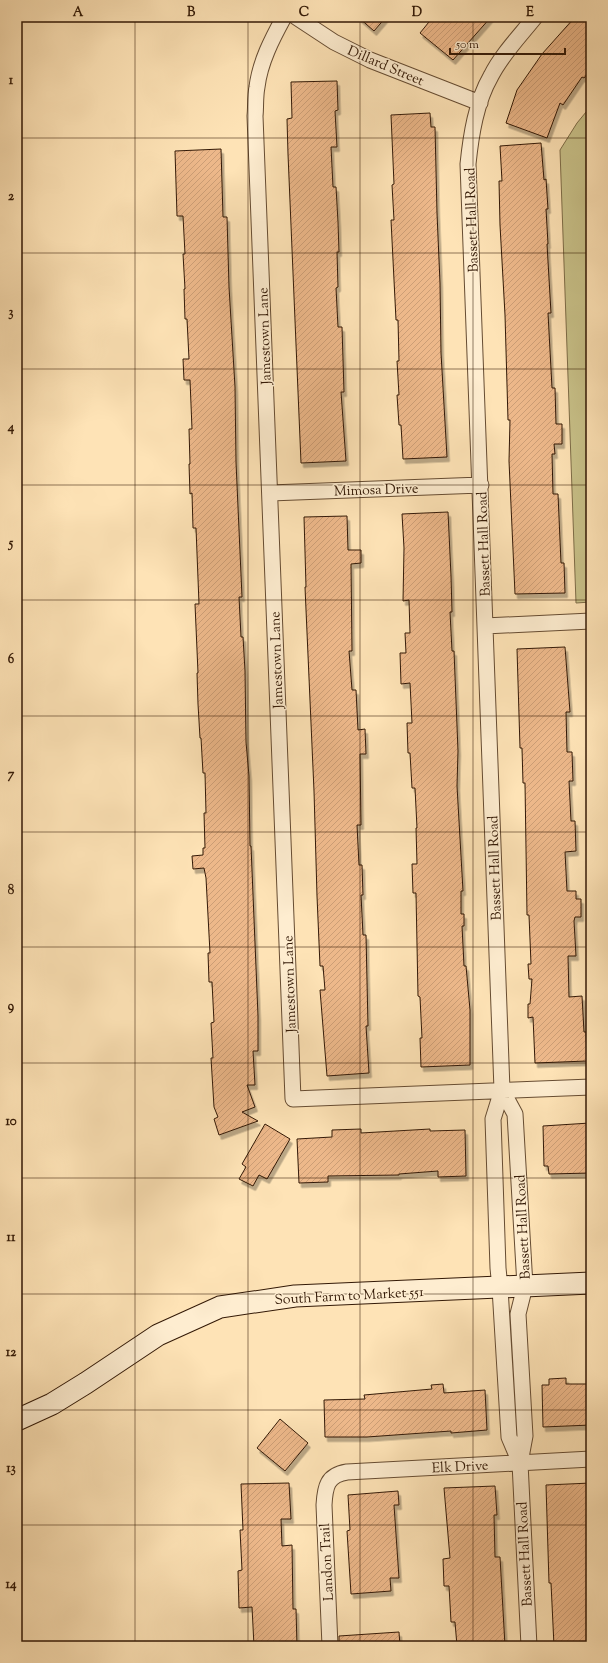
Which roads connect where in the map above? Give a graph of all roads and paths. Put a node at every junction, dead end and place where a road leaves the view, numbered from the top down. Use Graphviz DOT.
graph roads {
  1 [pos="284,17"];
  2 [pos="296,17"];
  3 [pos="535,17"];
  4 [pos="480,103"];
  5 [pos="481,484"];
  6 [pos="270,493"];
  7 [pos="591,622"];
  8 [pos="485,626"];
  9 [pos="591,1087"];
  10 [pos="502,1090"];
  11 [pos="591,1283"];
  12 [pos="525,1286"];
  13 [pos="500,1288"];
  14 [pos="17,1420"];
  15 [pos="591,1459"];
  16 [pos="520,1462"];
  17 [pos="330,1479"];
  18 [pos="330,1646"];
  19 [pos="529,1646"];
  1 -- 6 [label="street, Jamestown Lane"];
  2 -- 4 [label="street, Dillard Street"];
  3 -- 4 [label="street, Bassett Hall Road"];
  4 -- 5 [label="street, Bassett Hall Road"];
  5 -- 6 [label="street, Mimosa Drive"];
  5 -- 8 [label="street, Bassett Hall Road"];
  6 -- 10 [label="street, Jamestown Lane"];
  7 -- 8 [label="street"];
  8 -- 10 [label="street, Bassett Hall Road"];
  9 -- 10 [label="street"];
  10 -- 12 [label="street, Bassett Hall Road"];
  10 -- 13 [label="street, Bassett Hall Road"];
  11 -- 12 [label="main road, South Farm to Market 551"];
  12 -- 13 [label="main road, South Farm to Market 551"];
  12 -- 16 [label="street, Bassett Hall Road"];
  13 -- 14 [label="main road, South Farm to Market 551"];
  13 -- 16 [label="street, Bassett Hall Road"];
  15 -- 16 [label="street, Elk Drive"];
  16 -- 17 [label="street, Elk Drive"];
  16 -- 19 [label="street, Bassett Hall Road"];
  17 -- 18 [label="street, Landon Trail"];
}
